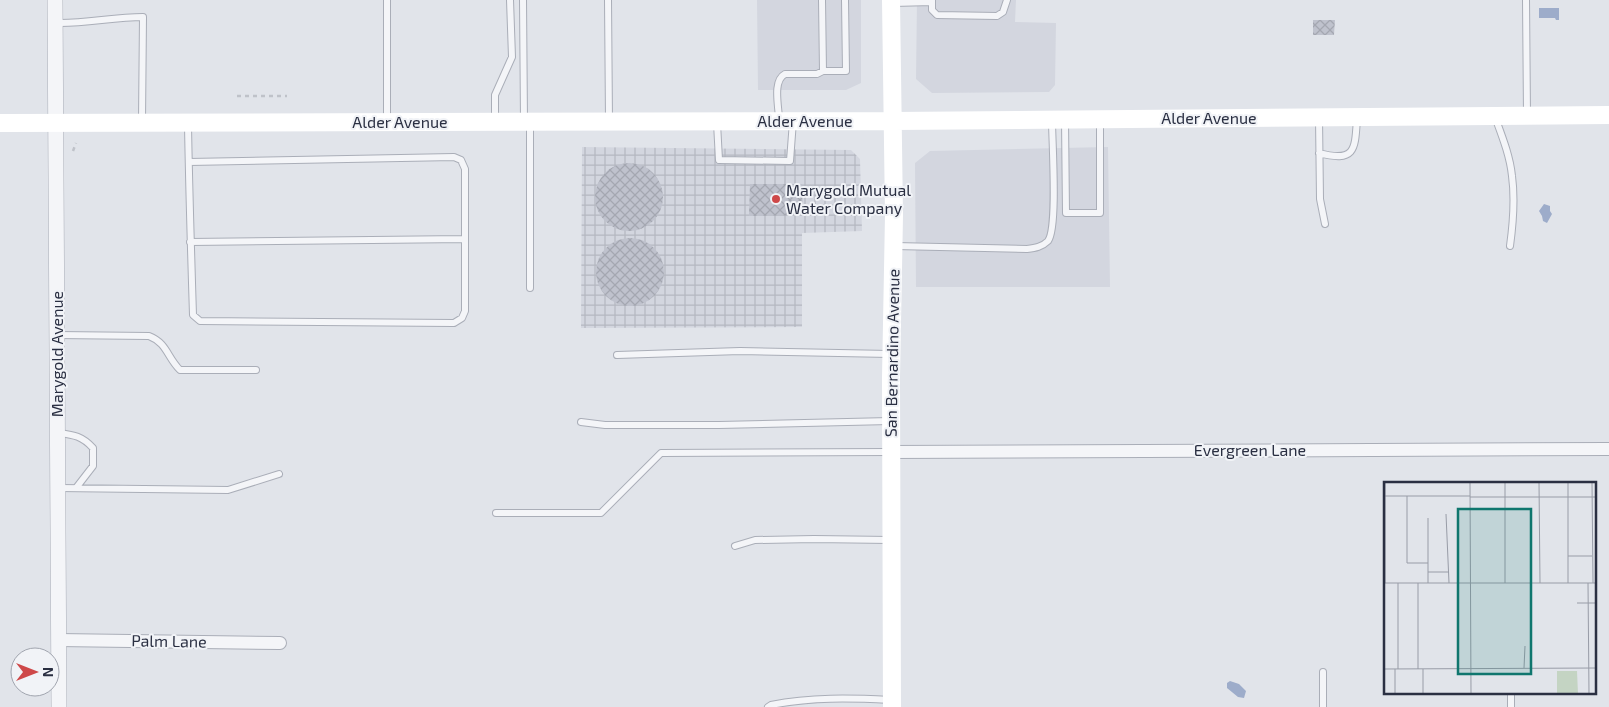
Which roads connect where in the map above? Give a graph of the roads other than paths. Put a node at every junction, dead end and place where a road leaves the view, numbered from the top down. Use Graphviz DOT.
graph roads {
  1 [pos="56,0"];
  2 [pos="387,0"];
  3 [pos="510,0"];
  4 [pos="523,0"];
  5 [pos="608,0"];
  6 [pos="822,0"];
  7 [pos="846,0"];
  8 [pos="1007,0"];
  9 [pos="1526,0"];
  10 [pos="891,1"];
  11 [pos="932,1"];
  12 [pos="56,23"];
  13 [pos="823,71"];
  14 [pos="1609,115"];
  15 [pos="1494,116"];
  16 [pos="1527,116"];
  17 [pos="1318,117"];
  18 [pos="1358,117"];
  19 [pos="1100,118"];
  20 [pos="1058,119"];
  21 [pos="717,120"];
  22 [pos="786,120"];
  23 [pos="495,121"];
  24 [pos="527,121"];
  25 [pos="609,121"];
  26 [pos="892,121"];
  27 [pos="142,122"];
  28 [pos="188,122"];
  29 [pos="387,122"];
  30 [pos="0,123"];
  31 [pos="56,123"];
  32 [pos="1319,153"];
  33 [pos="189,162"];
  34 [pos="1325,224"];
  35 [pos="464,239"];
  36 [pos="190,242"];
  37 [pos="894,246"];
  38 [pos="1510,246"];
  39 [pos="530,288"];
  40 [pos="57,335"];
  41 [pos="891,354"];
  42 [pos="617,355"];
  43 [pos="256,370"];
  44 [pos="891,421"];
  45 [pos="581,422"];
  46 [pos="57,433"];
  47 [pos="1609,449"];
  48 [pos="891,452"];
  49 [pos="280,474"];
  50 [pos="58,488"];
  51 [pos="76,488"];
  52 [pos="496,513"];
  53 [pos="891,540"];
  54 [pos="735,546"];
  55 [pos="58,640"];
  56 [pos="280,643"];
  57 [pos="1323,672"];
  58 [pos="1511,694"];
  59 [pos="892,703"];
  60 [pos="59,707"];
  61 [pos="768,707"];
  62 [pos="1324,707"];
  63 [pos="1512,707"];
  1 -- 12 [label="street, Marygold Avenue"];
  2 -- 29 [label="lane"];
  3 -- 23 [label="lane"];
  4 -- 24 [label="lane"];
  5 -- 25 [label="lane"];
  6 -- 13 [label="lane"];
  7 -- 13 [label="lane"];
  8 -- 11 [label="lane"];
  9 -- 16 [label="lane"];
  10 -- 11 [label="lane"];
  10 -- 26 [label="main road, San Bernardino Avenue"];
  12 -- 27 [label="lane"];
  12 -- 31 [label="street, Marygold Avenue"];
  13 -- 22 [label="lane"];
  14 -- 16 [label="main road, Alder Avenue"];
  15 -- 16 [label="main road, Alder Avenue"];
  15 -- 18 [label="main road, Alder Avenue"];
  15 -- 38 [label="lane"];
  17 -- 18 [label="main road, Alder Avenue"];
  17 -- 19 [label="main road, Alder Avenue"];
  17 -- 32 [label="lane"];
  18 -- 32 [label="lane"];
  19 -- 20 [label="main road, Alder Avenue"];
  19 -- 20 [label="lane"];
  20 -- 26 [label="main road, Alder Avenue"];
  20 -- 37 [label="lane"];
  21 -- 22 [label="main road, Alder Avenue"];
  21 -- 22 [label="lane"];
  21 -- 25 [label="main road, Alder Avenue"];
  22 -- 26 [label="main road, Alder Avenue"];
  23 -- 24 [label="main road, Alder Avenue"];
  23 -- 29 [label="main road, Alder Avenue"];
  24 -- 25 [label="main road, Alder Avenue"];
  24 -- 39 [label="lane"];
  26 -- 37 [label="main road, San Bernardino Avenue"];
  27 -- 28 [label="main road, Alder Avenue"];
  27 -- 31 [label="main road, Alder Avenue"];
  28 -- 29 [label="main road, Alder Avenue"];
  28 -- 33 [label="lane"];
  30 -- 31 [label="main road, Alder Avenue"];
  31 -- 40 [label="street, Marygold Avenue"];
  32 -- 34 [label="lane"];
  33 -- 35 [label="lane"];
  33 -- 36 [label="lane"];
  35 -- 36 [label="lane"];
  35 -- 36 [label="lane"];
  37 -- 41 [label="main road, San Bernardino Avenue"];
  40 -- 43 [label="lane"];
  40 -- 46 [label="street, Marygold Avenue"];
  41 -- 42 [label="lane"];
  41 -- 44 [label="main road, San Bernardino Avenue"];
  44 -- 45 [label="lane"];
  44 -- 48 [label="main road, San Bernardino Avenue"];
  46 -- 50 [label="street, Marygold Avenue"];
  46 -- 51 [label="lane"];
  47 -- 48 [label="street, Evergreen Lane"];
  48 -- 52 [label="lane"];
  48 -- 53 [label="main road, San Bernardino Avenue"];
  49 -- 51 [label="lane"];
  50 -- 51 [label="lane"];
  50 -- 55 [label="street, Marygold Avenue"];
  53 -- 54 [label="lane"];
  53 -- 59 [label="main road, San Bernardino Avenue"];
  55 -- 56 [label="street, Palm Lane"];
  55 -- 60 [label="street, Marygold Avenue"];
  57 -- 62 [label="lane"];
  58 -- 63 [label="lane"];
  59 -- 61 [label="lane"];
}
